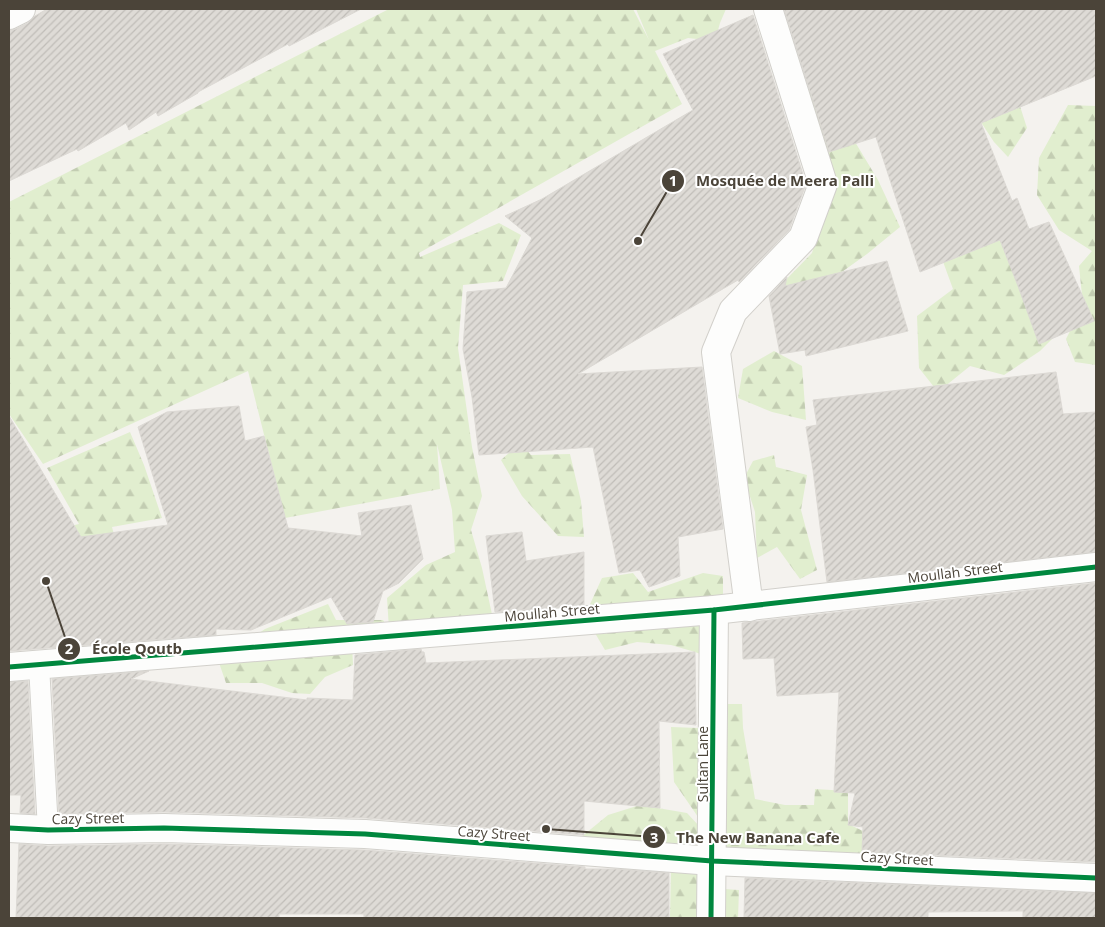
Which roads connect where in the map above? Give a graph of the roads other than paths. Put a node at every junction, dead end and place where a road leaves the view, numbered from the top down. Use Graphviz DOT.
graph roads {
  1 [pos="20,9"];
  2 [pos="768,9"];
  3 [pos="9,15"];
  4 [pos="1096,567"];
  5 [pos="750,607"];
  6 [pos="714,610"];
  7 [pos="39,665"];
  8 [pos="9,667"];
  9 [pos="9,828"];
  10 [pos="48,830"];
  11 [pos="712,860"];
  12 [pos="1096,878"];
  13 [pos="711,918"];
  1 -- 3 [label="street"];
  2 -- 5 [label="street"];
  4 -- 5 [label="street, Moullah Street"];
  5 -- 6 [label="street, Moullah Street"];
  6 -- 7 [label="street, Moullah Street"];
  6 -- 11 [label="street, Sultan Lane"];
  7 -- 8 [label="street, Moullah Street"];
  7 -- 10 [label="lane"];
  9 -- 10 [label="street, Cazy Street"];
  10 -- 11 [label="street, Cazy Street"];
  11 -- 12 [label="street, Cazy Street"];
  11 -- 13 [label="street, Sultan Lane"];
}
